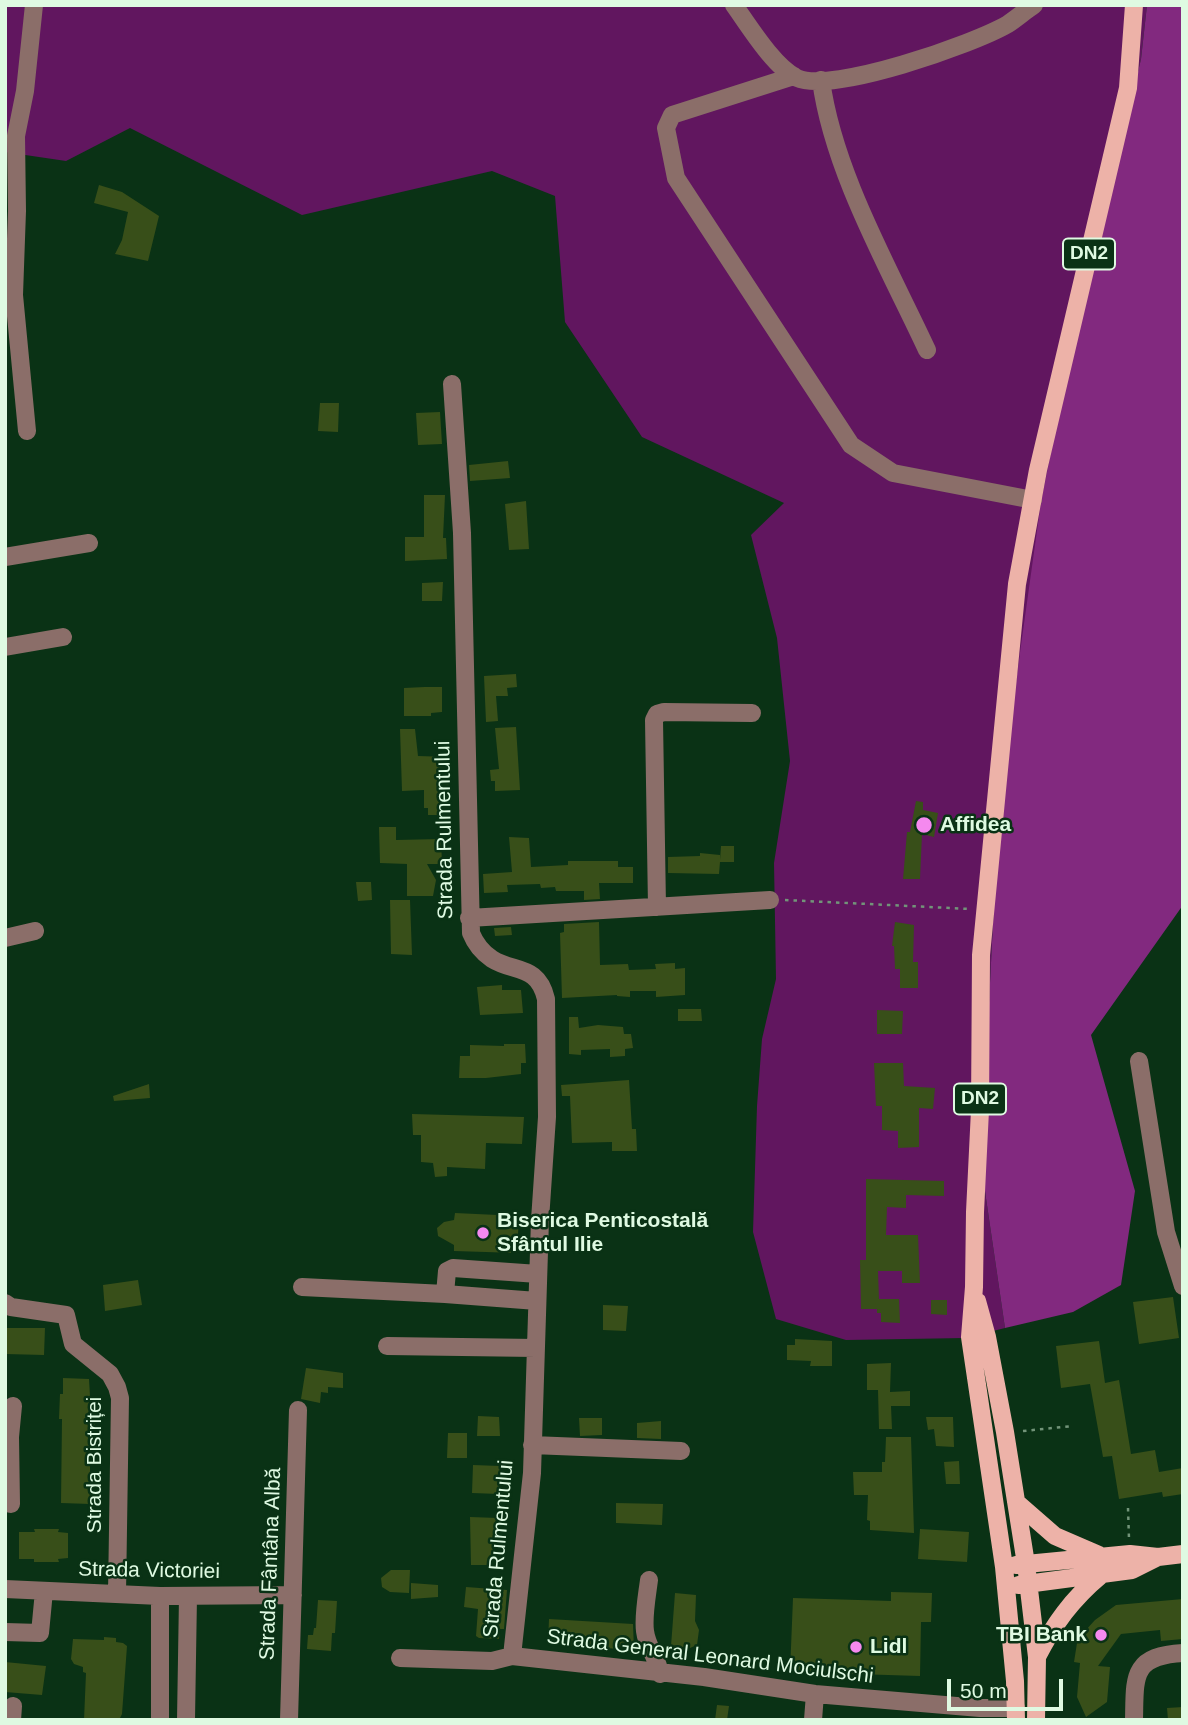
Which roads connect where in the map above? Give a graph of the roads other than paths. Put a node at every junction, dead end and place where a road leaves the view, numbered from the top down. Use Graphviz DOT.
graph roads {
  1 [pos="34,5"];
  2 [pos="734,5"];
  3 [pos="1034,5"];
  4 [pos="1134,5"];
  5 [pos="794,76"];
  6 [pos="821,80"];
  7 [pos="10,138"];
  8 [pos="927,351"];
  9 [pos="452,384"];
  10 [pos="27,431"];
  11 [pos="1033,500"];
  12 [pos="89,543"];
  13 [pos="5,556"];
  14 [pos="62,637"];
  15 [pos="5,647"];
  16 [pos="752,713"];
  17 [pos="770,900"];
  18 [pos="657,907"];
  19 [pos="470,918"];
  20 [pos="35,931"];
  21 [pos="5,938"];
  22 [pos="1139,1061"];
  23 [pos="538,1274"];
  24 [pos="1183,1286"];
  25 [pos="302,1287"];
  26 [pos="974,1287"];
  27 [pos="445,1294"];
  28 [pos="537,1301"];
  29 [pos="5,1303"];
  30 [pos="387,1346"];
  31 [pos="536,1348"];
  32 [pos="13,1406"];
  33 [pos="298,1410"];
  34 [pos="8,1437"];
  35 [pos="531,1445"];
  36 [pos="681,1451"];
  37 [pos="1016,1502"];
  38 [pos="10,1504"];
  39 [pos="1183,1553"];
  40 [pos="1158,1557"];
  41 [pos="1026,1564"];
  42 [pos="1104,1565"];
  43 [pos="1004,1567"];
  44 [pos="649,1580"];
  45 [pos="1029,1583"];
  46 [pos="1006,1586"];
  47 [pos="5,1589"];
  48 [pos="44,1591"];
  49 [pos="117,1594"];
  50 [pos="293,1595"];
  51 [pos="160,1596"];
  52 [pos="188,1596"];
  53 [pos="5,1632"];
  54 [pos="1183,1653"];
  55 [pos="512,1656"];
  56 [pos="1037,1657"];
  57 [pos="400,1658"];
  58 [pos="660,1674"];
  59 [pos="815,1694"];
  60 [pos="981,1714"];
  61 [pos="1016,1714"];
  62 [pos="160,1720"];
  63 [pos="186,1720"];
  64 [pos="289,1720"];
  65 [pos="813,1720"];
  66 [pos="1036,1720"];
  67 [pos="1134,1720"];
  1 -- 7 [label="street"];
  2 -- 5 [label="street"];
  3 -- 6 [label="street"];
  4 -- 11 [label="main road, DN2"];
  5 -- 6 [label="street"];
  5 -- 11 [label="street"];
  6 -- 8 [label="street"];
  7 -- 10 [label="street"];
  9 -- 19 [label="street, Strada Rulmentului"];
  11 -- 26 [label="main road, DN2"];
  12 -- 13 [label="street"];
  14 -- 15 [label="street"];
  16 -- 18 [label="street"];
  17 -- 18 [label="street"];
  18 -- 19 [label="street"];
  19 -- 23 [label="street, Strada Rulmentului"];
  20 -- 21 [label="street"];
  22 -- 24 [label="street"];
  23 -- 27 [label="street"];
  23 -- 28 [label="street, Strada Rulmentului"];
  25 -- 27 [label="street"];
  26 -- 37 [label="main road, DN2"];
  26 -- 43 [label="main road, DN2"];
  27 -- 28 [label="street"];
  28 -- 31 [label="street, Strada Rulmentului"];
  29 -- 49 [label="street, Strada Bistriței"];
  30 -- 31 [label="street"];
  31 -- 35 [label="street, Strada Rulmentului"];
  32 -- 34 [label="street"];
  33 -- 50 [label="street, Strada Fântâna Albă"];
  34 -- 38 [label="street"];
  35 -- 36 [label="street, Strada Rulmentului"];
  35 -- 55 [label="street, Strada Rulmentului"];
  37 -- 41 [label="main road, DN2"];
  37 -- 42 [label="main road"];
  39 -- 40 [label="main road"];
  40 -- 42 [label="main road"];
  40 -- 42 [label="main road"];
  41 -- 42 [label="main road"];
  41 -- 43 [label="main road"];
  41 -- 45 [label="main road, DN2"];
  42 -- 45 [label="main road"];
  42 -- 56 [label="main road"];
  43 -- 46 [label="main road, DN2"];
  44 -- 58 [label="street"];
  45 -- 46 [label="main road"];
  45 -- 56 [label="main road, DN2"];
  46 -- 61 [label="main road, DN2"];
  47 -- 48 [label="street, Strada Victoriei"];
  48 -- 49 [label="street, Strada Victoriei"];
  48 -- 53 [label="street"];
  49 -- 51 [label="street, Strada Victoriei"];
  50 -- 52 [label="street, Strada Victoriei"];
  50 -- 64 [label="street, Strada Fântâna Albă"];
  51 -- 52 [label="street, Strada Victoriei"];
  51 -- 62 [label="street"];
  52 -- 63 [label="street"];
  54 -- 67 [label="street"];
  55 -- 57 [label="street, Strada General Leonard Mociulschi"];
  55 -- 58 [label="street, Strada General Leonard Mociulschi"];
  56 -- 66 [label="main road, DN2"];
  58 -- 59 [label="street, Strada General Leonard Mociulschi"];
  59 -- 60 [label="street, Strada General Leonard Mociulschi"];
  59 -- 65 [label="street"];
  60 -- 61 [label="street, Strada General Leonard Mociulschi"];
}
